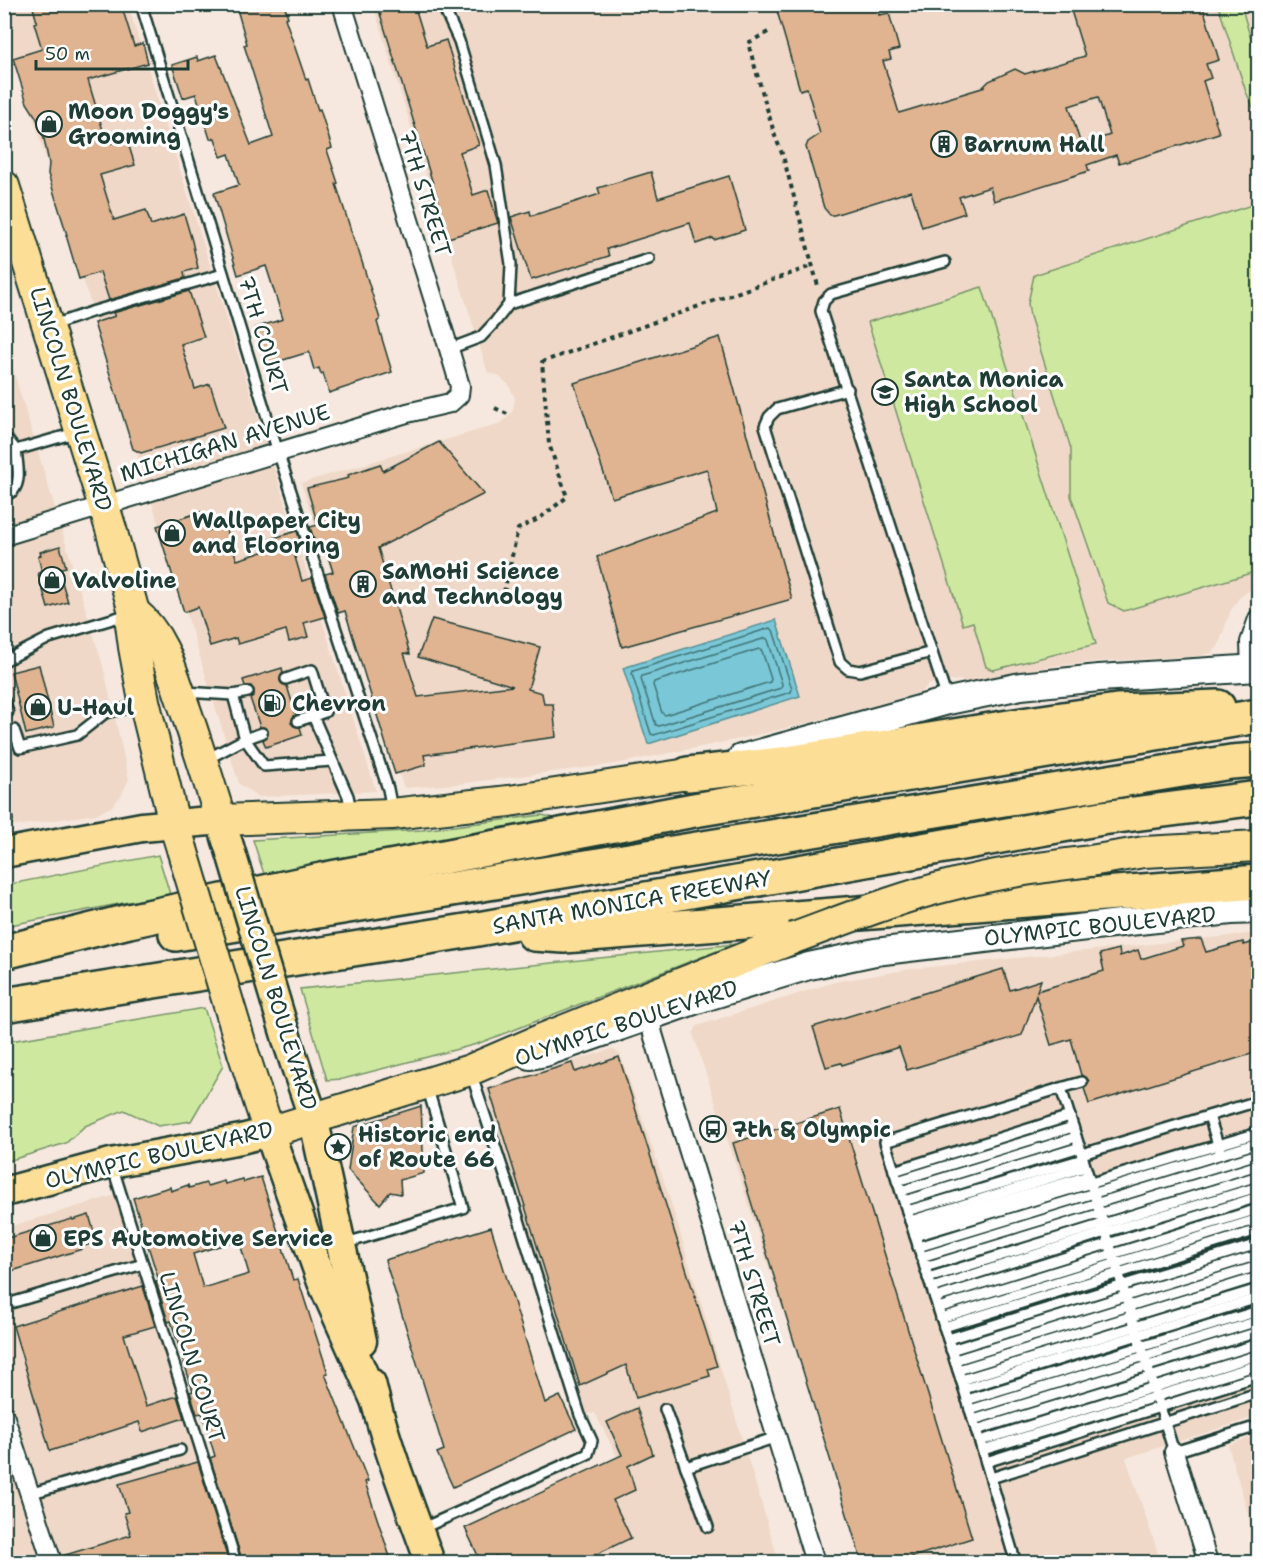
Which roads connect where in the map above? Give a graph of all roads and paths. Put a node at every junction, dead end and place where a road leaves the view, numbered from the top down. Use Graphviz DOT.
graph roads {
  1 [pos="141,4"];
  2 [pos="342,4"];
  3 [pos="442,4"];
  4 [pos="768,32"];
  5 [pos="4,186"];
  6 [pos="649,259"];
  7 [pos="945,262"];
  8 [pos="812,266"];
  9 [pos="223,274"];
  10 [pos="824,301"];
  11 [pos="509,304"];
  12 [pos="48,326"];
  13 [pos="449,349"];
  14 [pos="848,389"];
  15 [pos="459,395"];
  16 [pos="495,408"];
  17 [pos="509,415"];
  18 [pos="80,432"];
  19 [pos="4,438"];
  20 [pos="16,450"];
  21 [pos="279,452"];
  22 [pos="4,496"];
  23 [pos="104,506"];
  24 [pos="4,536"];
  25 [pos="504,592"];
  26 [pos="134,612"];
  27 [pos="1258,619"];
  28 [pos="932,652"];
  29 [pos="4,661"];
  30 [pos="1255,668"];
  31 [pos="286,679"];
  32 [pos="179,691"];
  33 [pos="248,692"];
  34 [pos="233,695"];
  35 [pos="4,700"];
  36 [pos="948,701"];
  37 [pos="145,705"];
  38 [pos="1258,706"];
  39 [pos="8,712"];
  40 [pos="314,716"];
  41 [pos="1258,716"];
  42 [pos="298,721"];
  43 [pos="14,730"];
  44 [pos="262,733"];
  45 [pos="245,739"];
  46 [pos="203,760"];
  47 [pos="1258,760"];
  48 [pos="332,761"];
  49 [pos="688,774"];
  50 [pos="1258,798"];
  51 [pos="392,814"];
  52 [pos="352,815"];
  53 [pos="224,831"];
  54 [pos="178,836"];
  55 [pos="1258,846"];
  56 [pos="4,853"];
  57 [pos="1258,882"];
  58 [pos="1258,910"];
  59 [pos="472,930"];
  60 [pos="4,952"];
  61 [pos="4,960"];
  62 [pos="4,1005"];
  63 [pos="650,1017"];
  64 [pos="470,1070"];
  65 [pos="1082,1082"];
  66 [pos="427,1083"];
  67 [pos="1061,1088"];
  68 [pos="1258,1101"];
  69 [pos="1070,1116"];
  70 [pos="1209,1116"];
  71 [pos="313,1117"];
  72 [pos="269,1132"];
  73 [pos="1075,1132"];
  74 [pos="1258,1133"];
  75 [pos="1258,1143"];
  76 [pos="1219,1150"];
  77 [pos="1258,1154"];
  78 [pos="111,1163"];
  79 [pos="1085,1165"];
  80 [pos="1258,1165"];
  81 [pos="1226,1170"];
  82 [pos="896,1176"];
  83 [pos="1258,1176"];
  84 [pos="1230,1185"];
  85 [pos="1258,1187"];
  86 [pos="901,1191"];
  87 [pos="4,1192"];
  88 [pos="1094,1194"];
  89 [pos="1258,1197"];
  90 [pos="1235,1200"];
  91 [pos="904,1201"];
  92 [pos="1099,1209"];
  93 [pos="1258,1209"];
  94 [pos="907,1211"];
  95 [pos="1258,1219"];
  96 [pos="1241,1220"];
  97 [pos="913,1228"];
  98 [pos="1105,1228"];
  99 [pos="1258,1230"];
  100 [pos="1245,1234"];
  101 [pos="1109,1243"];
  102 [pos="340,1244"];
  103 [pos="1254,1245"];
  104 [pos="920,1252"];
  105 [pos="1112,1254"];
  106 [pos="1255,1256"];
  107 [pos="143,1264"];
  108 [pos="1257,1266"];
  109 [pos="925,1267"];
  110 [pos="1117,1269"];
  111 [pos="1258,1277"];
  112 [pos="928,1278"];
  113 [pos="1122,1285"];
  114 [pos="1258,1288"];
  115 [pos="933,1293"];
  116 [pos="1125,1295"];
  117 [pos="1258,1298"];
  118 [pos="4,1305"];
  119 [pos="1258,1311"];
  120 [pos="1130,1312"];
  121 [pos="939,1313"];
  122 [pos="1258,1321"];
  123 [pos="944,1328"];
  124 [pos="1136,1331"];
  125 [pos="1258,1332"];
  126 [pos="948,1339"];
  127 [pos="1258,1344"];
  128 [pos="1141,1346"];
  129 [pos="951,1350"];
  130 [pos="1258,1355"];
  131 [pos="1146,1361"];
  132 [pos="956,1365"];
  133 [pos="1258,1365"];
  134 [pos="1150,1376"];
  135 [pos="1258,1376"];
  136 [pos="962,1385"];
  137 [pos="1154,1386"];
  138 [pos="1258,1393"];
  139 [pos="1157,1396"];
  140 [pos="375,1400"];
  141 [pos="967,1400"];
  142 [pos="1160,1406"];
  143 [pos="665,1409"];
  144 [pos="4,1415"];
  145 [pos="972,1415"];
  146 [pos="1165,1424"];
  147 [pos="1258,1426"];
  148 [pos="976,1430"];
  149 [pos="777,1437"];
  150 [pos="981,1446"];
  151 [pos="180,1450"];
  152 [pos="1174,1452"];
  153 [pos="986,1462"];
  154 [pos="686,1467"];
  155 [pos="991,1478"];
  156 [pos="30,1494"];
  157 [pos="708,1527"];
  158 [pos="418,1530"];
  159 [pos="1015,1560"];
  160 [pos="52,1563"];
  161 [pos="236,1563"];
  162 [pos="430,1563"];
  163 [pos="815,1563"];
  164 [pos="1208,1563"];
  1 -- 9 [label="lane, 7TH COURT"];
  2 -- 13 [label="street, 7TH STREET"];
  3 -- 11 [label="lane"];
  4 -- 8 [label="path"];
  5 -- 12 [label="highway, LINCOLN BOULEVARD"];
  6 -- 11 [label="lane"];
  7 -- 10 [label="lane"];
  8 -- 10 [label="path"];
  8 -- 25 [label="path"];
  9 -- 12 [label="lane"];
  9 -- 21 [label="lane, 7TH COURT"];
  10 -- 14 [label="lane"];
  11 -- 13 [label="lane"];
  12 -- 18 [label="highway, LINCOLN BOULEVARD"];
  13 -- 15 [label="street, 7TH STREET"];
  14 -- 28 [label="lane"];
  14 -- 28 [label="lane"];
  15 -- 21 [label="street, MICHIGAN AVENUE"];
  16 -- 17 [label="path"];
  18 -- 20 [label="lane"];
  18 -- 23 [label="highway, LINCOLN BOULEVARD"];
  19 -- 20 [label="lane"];
  20 -- 22 [label="lane"];
  21 -- 23 [label="street, MICHIGAN AVENUE"];
  21 -- 51 [label="lane, 7TH COURT"];
  23 -- 24 [label="street, MICHIGAN AVENUE"];
  23 -- 26 [label="highway, LINCOLN BOULEVARD"];
  26 -- 29 [label="lane"];
  26 -- 32 [label="highway, LINCOLN BOULEVARD"];
  26 -- 37 [label="highway, LINCOLN BOULEVARD"];
  27 -- 30 [label="street"];
  28 -- 36 [label="lane"];
  30 -- 36 [label="main road"];
  31 -- 40 [label="lane"];
  32 -- 34 [label="lane"];
  32 -- 46 [label="highway, LINCOLN BOULEVARD"];
  33 -- 34 [label="lane"];
  34 -- 45 [label="lane"];
  35 -- 39 [label="lane"];
  36 -- 49 [label="main road"];
  37 -- 43 [label="lane"];
  37 -- 54 [label="highway, LINCOLN BOULEVARD"];
  38 -- 49 [label="highway"];
  40 -- 42 [label="lane"];
  40 -- 48 [label="lane"];
  41 -- 60 [label="highway"];
  44 -- 45 [label="lane"];
  45 -- 46 [label="lane"];
  45 -- 48 [label="lane"];
  46 -- 53 [label="highway, LINCOLN BOULEVARD"];
  47 -- 61 [label="highway, SANTA MONICA FREEWAY"];
  48 -- 52 [label="lane"];
  49 -- 51 [label="highway"];
  50 -- 59 [label="highway, SANTA MONICA FREEWAY"];
  51 -- 52 [label="highway"];
  52 -- 53 [label="highway"];
  53 -- 54 [label="main road"];
  53 -- 71 [label="main road, LINCOLN BOULEVARD, bridge"];
  54 -- 56 [label="main road"];
  54 -- 72 [label="highway, LINCOLN BOULEVARD, bridge"];
  55 -- 64 [label="highway, bridge"];
  57 -- 59 [label="highway"];
  58 -- 63 [label="main road, OLYMPIC BOULEVARD"];
  59 -- 62 [label="highway, SANTA MONICA FREEWAY"];
  63 -- 64 [label="main road, OLYMPIC BOULEVARD"];
  63 -- 149 [label="street, 7TH STREET"];
  64 -- 66 [label="highway, OLYMPIC BOULEVARD"];
  64 -- 158 [label="lane"];
  65 -- 67 [label="lane"];
  66 -- 71 [label="highway, OLYMPIC BOULEVARD"];
  66 -- 102 [label="lane"];
  67 -- 69 [label="lane"];
  67 -- 82 [label="lane"];
  68 -- 70 [label="lane"];
  69 -- 73 [label="lane"];
  69 -- 82 [label="lane"];
  70 -- 76 [label="lane"];
  70 -- 79 [label="lane"];
  71 -- 72 [label="highway, OLYMPIC BOULEVARD"];
  71 -- 102 [label="main road, LINCOLN BOULEVARD"];
  72 -- 78 [label="main road, OLYMPIC BOULEVARD"];
  72 -- 140 [label="main road, LINCOLN BOULEVARD"];
  73 -- 79 [label="lane"];
  73 -- 82 [label="lane"];
  73 -- 86 [label="lane"];
  74 -- 76 [label="lane"];
  75 -- 76 [label="lane"];
  76 -- 79 [label="lane"];
  76 -- 81 [label="lane"];
  76 -- 88 [label="lane"];
  77 -- 81 [label="lane"];
  78 -- 87 [label="main road, OLYMPIC BOULEVARD"];
  78 -- 107 [label="lane, LINCOLN COURT"];
  79 -- 88 [label="lane"];
  79 -- 91 [label="lane"];
  79 -- 94 [label="lane"];
  79 -- 97 [label="lane"];
  79 -- 97 [label="lane"];
  80 -- 81 [label="lane"];
  81 -- 84 [label="lane"];
  81 -- 92 [label="lane"];
  82 -- 86 [label="lane"];
  83 -- 84 [label="lane"];
  84 -- 90 [label="lane"];
  84 -- 98 [label="lane"];
  85 -- 90 [label="lane"];
  86 -- 91 [label="lane"];
  88 -- 92 [label="lane"];
  88 -- 104 [label="lane"];
  89 -- 90 [label="lane"];
  90 -- 96 [label="lane"];
  90 -- 98 [label="lane"];
  90 -- 101 [label="lane"];
  91 -- 94 [label="lane"];
  92 -- 98 [label="lane"];
  92 -- 104 [label="lane"];
  92 -- 109 [label="lane"];
  93 -- 96 [label="lane"];
  94 -- 97 [label="lane"];
  95 -- 96 [label="lane"];
  96 -- 100 [label="lane"];
  96 -- 105 [label="lane"];
  96 -- 110 [label="lane"];
  97 -- 104 [label="lane"];
  98 -- 101 [label="lane"];
  98 -- 112 [label="lane"];
  98 -- 115 [label="lane"];
  99 -- 100 [label="lane"];
  100 -- 103 [label="lane"];
  100 -- 110 [label="lane"];
  101 -- 105 [label="lane"];
  101 -- 115 [label="lane"];
  102 -- 140 [label="main road, LINCOLN BOULEVARD"];
  103 -- 106 [label="lane"];
  103 -- 113 [label="lane"];
  104 -- 109 [label="lane"];
  105 -- 110 [label="lane"];
  105 -- 121 [label="lane"];
  106 -- 108 [label="lane"];
  106 -- 116 [label="lane"];
  107 -- 118 [label="lane"];
  107 -- 161 [label="lane, LINCOLN COURT"];
  108 -- 111 [label="lane"];
  108 -- 120 [label="lane"];
  109 -- 112 [label="lane"];
  110 -- 113 [label="lane"];
  110 -- 121 [label="lane"];
  110 -- 123 [label="lane"];
  111 -- 120 [label="lane"];
  112 -- 115 [label="lane"];
  113 -- 116 [label="lane"];
  113 -- 126 [label="lane"];
  114 -- 124 [label="lane"];
  115 -- 121 [label="lane"];
  116 -- 120 [label="lane"];
  116 -- 129 [label="lane"];
  117 -- 124 [label="lane"];
  119 -- 128 [label="lane"];
  120 -- 124 [label="lane"];
  120 -- 132 [label="lane"];
  121 -- 123 [label="lane"];
  122 -- 131 [label="lane"];
  123 -- 126 [label="lane"];
  124 -- 128 [label="lane"];
  124 -- 136 [label="lane"];
  125 -- 131 [label="lane"];
  126 -- 129 [label="lane"];
  127 -- 134 [label="lane"];
  128 -- 131 [label="lane"];
  128 -- 141 [label="lane"];
  129 -- 132 [label="lane"];
  130 -- 137 [label="lane"];
  131 -- 134 [label="lane"];
  131 -- 145 [label="lane"];
  132 -- 136 [label="lane"];
  133 -- 139 [label="lane"];
  134 -- 137 [label="lane"];
  134 -- 148 [label="lane"];
  135 -- 142 [label="lane"];
  136 -- 141 [label="lane"];
  137 -- 139 [label="lane"];
  137 -- 150 [label="lane"];
  138 -- 146 [label="lane"];
  139 -- 142 [label="lane"];
  139 -- 150 [label="lane"];
  140 -- 158 [label="main road, LINCOLN BOULEVARD"];
  141 -- 145 [label="lane"];
  142 -- 146 [label="lane"];
  142 -- 153 [label="lane"];
  143 -- 154 [label="lane"];
  144 -- 156 [label="street"];
  145 -- 148 [label="lane"];
  146 -- 152 [label="lane"];
  146 -- 155 [label="lane"];
  147 -- 152 [label="lane"];
  148 -- 150 [label="lane"];
  149 -- 154 [label="lane"];
  149 -- 163 [label="street, 7TH STREET"];
  150 -- 153 [label="lane"];
  151 -- 156 [label="lane"];
  152 -- 164 [label="street"];
  153 -- 155 [label="lane"];
  154 -- 157 [label="lane"];
  155 -- 159 [label="lane"];
  156 -- 160 [label="street"];
  158 -- 162 [label="main road, LINCOLN BOULEVARD"];
}
